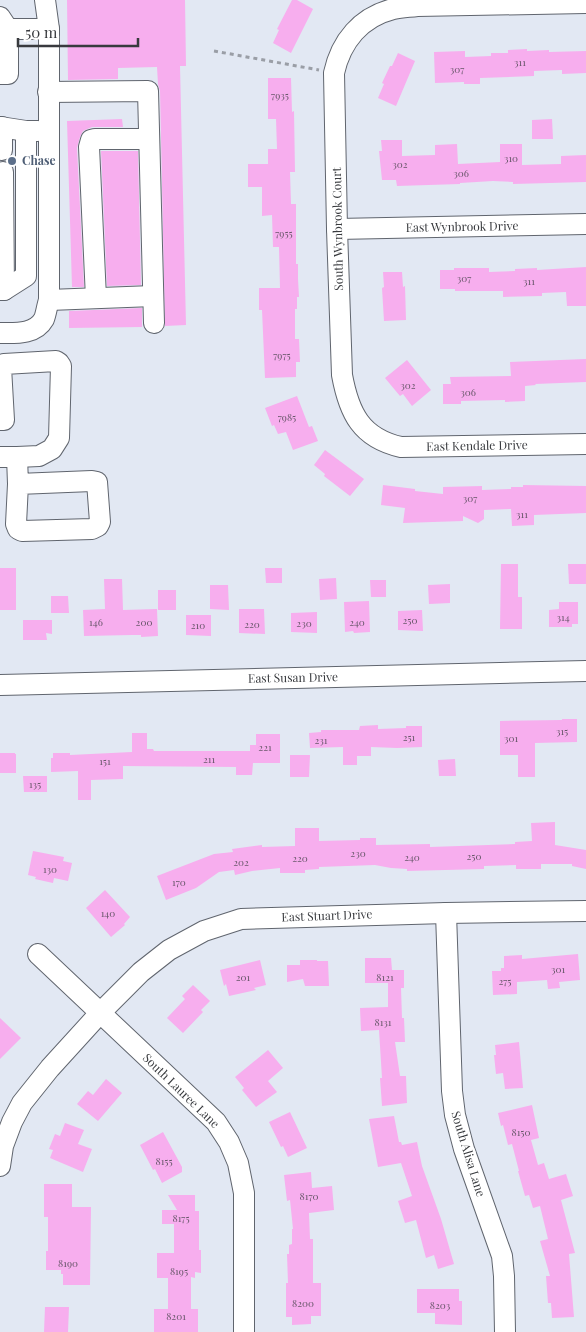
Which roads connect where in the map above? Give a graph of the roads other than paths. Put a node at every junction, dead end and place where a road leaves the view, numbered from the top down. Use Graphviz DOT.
graph roads {
  1 [pos="45,0"];
  2 [pos="586,3"];
  3 [pos="4,23"];
  4 [pos="49,29"];
  5 [pos="0,74"];
  6 [pos="48,92"];
  7 [pos="1,127"];
  8 [pos="26,131"];
  9 [pos="48,131"];
  10 [pos="149,139"];
  11 [pos="2,150"];
  12 [pos="2,172"];
  13 [pos="586,224"];
  14 [pos="337,229"];
  15 [pos="2,290"];
  16 [pos="153,296"];
  17 [pos="96,298"];
  18 [pos="49,300"];
  19 [pos="154,323"];
  20 [pos="0,333"];
  21 [pos="0,420"];
  22 [pos="370,434"];
  23 [pos="586,444"];
  24 [pos="8,457"];
  25 [pos="18,484"];
  26 [pos="586,671"];
  27 [pos="0,685"];
  28 [pos="586,911"];
  29 [pos="446,913"];
  30 [pos="38,954"];
  31 [pos="100,1013"];
  32 [pos="0,1166"];
  33 [pos="244,1332"];
  34 [pos="505,1332"];
  1 -- 4 [label="street"];
  2 -- 14 [label="street, South Wynbrook Court"];
  3 -- 4 [label="street"];
  3 -- 5 [label="street"];
  4 -- 6 [label="street"];
  6 -- 9 [label="street"];
  6 -- 10 [label="street"];
  7 -- 8 [label="street"];
  7 -- 11 [label="street"];
  8 -- 9 [label="street"];
  8 -- 15 [label="street"];
  9 -- 18 [label="street"];
  10 -- 16 [label="street"];
  10 -- 17 [label="street"];
  12 -- 15 [label="street"];
  13 -- 14 [label="street, East Wynbrook Drive"];
  14 -- 22 [label="street, South Wynbrook Court"];
  16 -- 17 [label="street"];
  16 -- 19 [label="street"];
  17 -- 18 [label="street"];
  18 -- 20 [label="street"];
  21 -- 24 [label="street"];
  22 -- 23 [label="street, East Kendale Drive"];
  24 -- 25 [label="street"];
  26 -- 27 [label="street, East Susan Drive"];
  28 -- 29 [label="street, East Stuart Drive"];
  29 -- 31 [label="street, East Stuart Drive"];
  29 -- 34 [label="street, South Alisa Lane"];
  30 -- 31 [label="street, South Lauree Lane"];
  31 -- 32 [label="street, East Stuart Drive"];
  31 -- 33 [label="street, South Lauree Lane"];
}
